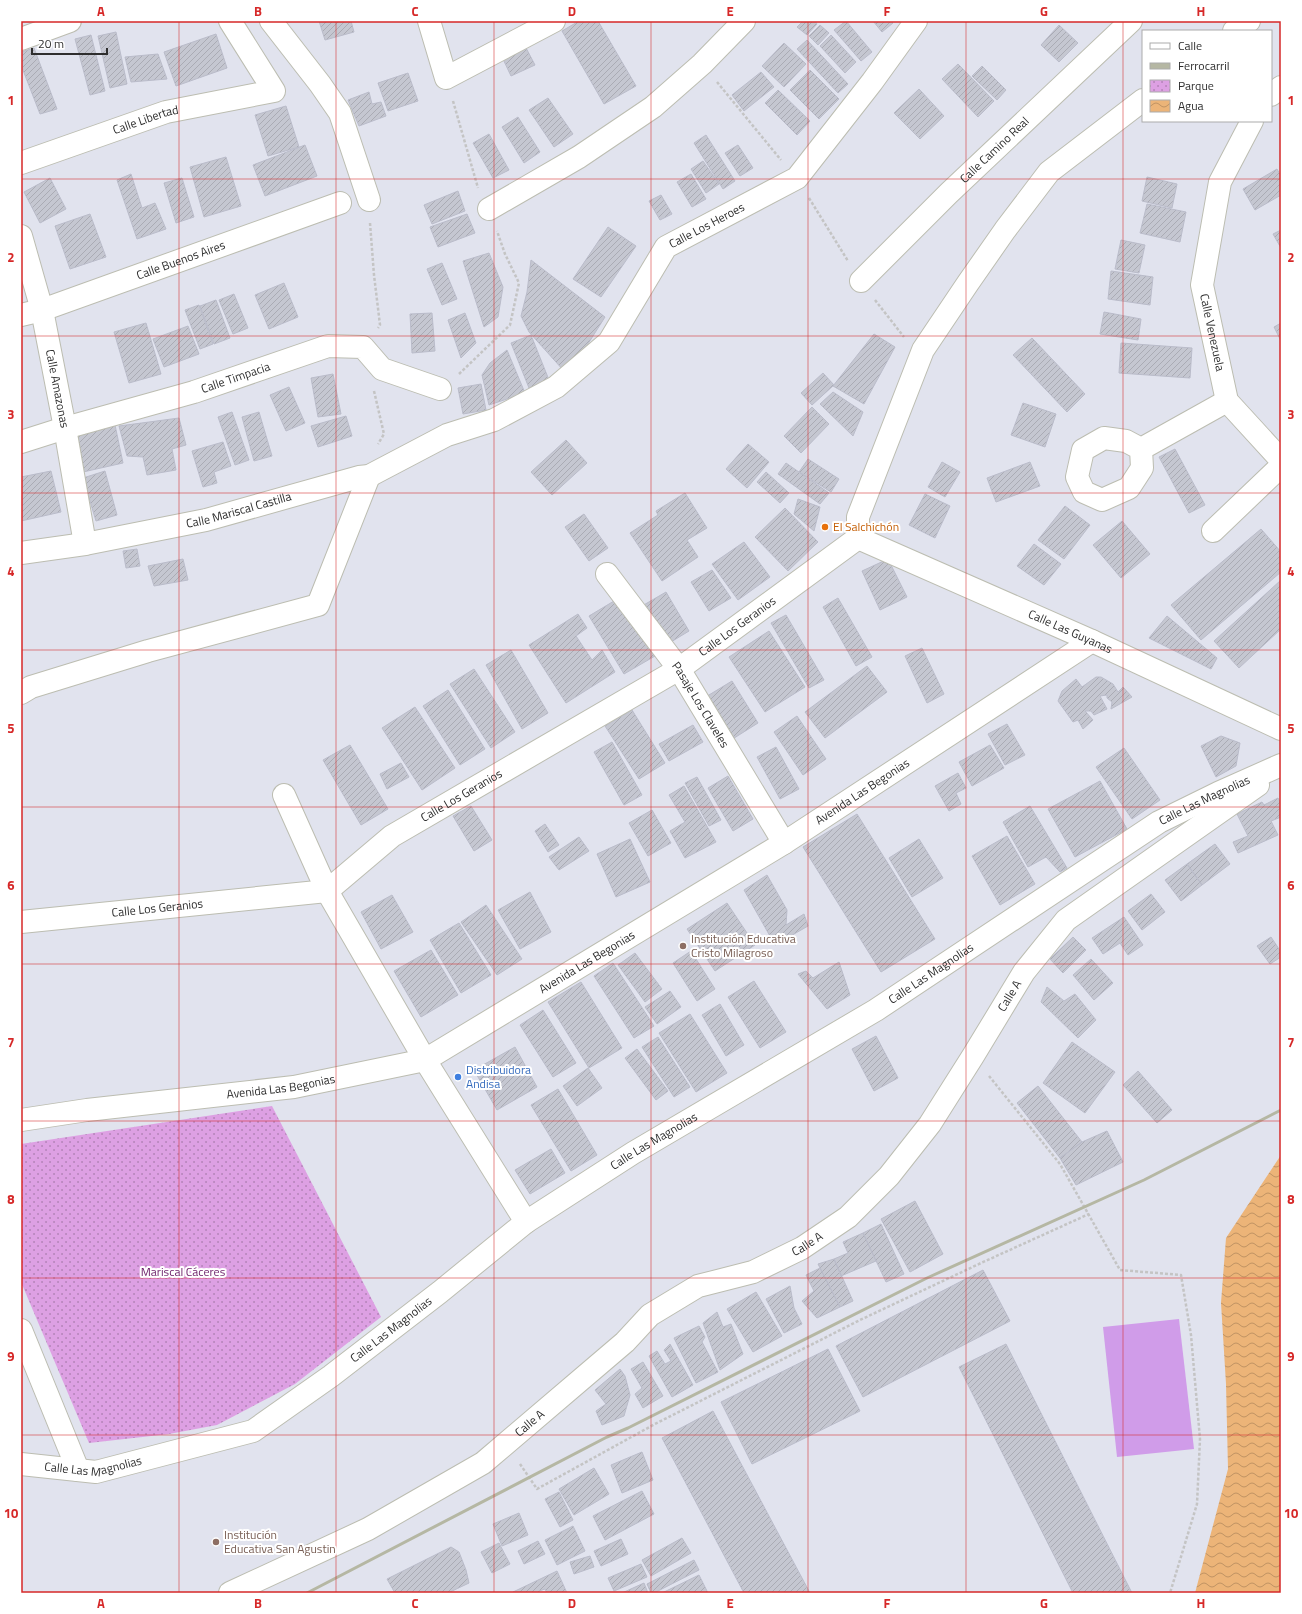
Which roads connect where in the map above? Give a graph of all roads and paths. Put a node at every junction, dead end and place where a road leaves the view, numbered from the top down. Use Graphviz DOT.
graph roads {
  1 [pos="70,21"];
  2 [pos="230,21"];
  3 [pos="271,21"];
  4 [pos="429,21"];
  5 [pos="554,21"];
  6 [pos="744,21"];
  7 [pos="916,21"];
  8 [pos="1131,21"];
  9 [pos="1249,21"];
  10 [pos="1236,30"];
  11 [pos="21,39"];
  12 [pos="702,64"];
  13 [pos="446,78"];
  14 [pos="1281,87"];
  15 [pos="1272,94"];
  16 [pos="1142,101"];
  17 [pos="1251,122"];
  18 [pos="21,163"];
  19 [pos="797,178"];
  20 [pos="369,200"];
  21 [pos="340,203"];
  22 [pos="489,209"];
  23 [pos="21,236"];
  24 [pos="861,281"];
  25 [pos="31,312"];
  26 [pos="923,350"];
  27 [pos="440,389"];
  28 [pos="1227,401"];
  29 [pos="65,428"];
  30 [pos="447,435"];
  31 [pos="21,442"];
  32 [pos="1141,449"];
  33 [pos="1281,460"];
  34 [pos="1281,466"];
  35 [pos="369,476"];
  36 [pos="1213,531"];
  37 [pos="858,538"];
  38 [pos="85,544"];
  39 [pos="21,553"];
  40 [pos="607,574"];
  41 [pos="1092,641"];
  42 [pos="679,669"];
  43 [pos="21,693"];
  44 [pos="1281,728"];
  45 [pos="1281,765"];
  46 [pos="1281,769"];
  47 [pos="284,795"];
  48 [pos="784,843"];
  49 [pos="327,891"];
  50 [pos="21,922"];
  51 [pos="973,1056"];
  52 [pos="425,1060"];
  53 [pos="21,1120"];
  54 [pos="1089,1214"];
  55 [pos="526,1222"];
  56 [pos="21,1330"];
  57 [pos="506,1444"];
  58 [pos="21,1464"];
  59 [pos="78,1470"];
  60 [pos="230,1593"];
  61 [pos="1170,1593"];
  1 -- 11 [label="street"];
  2 -- 18 [label="street, Calle Libertad"];
  3 -- 20 [label="street"];
  4 -- 13 [label="street"];
  5 -- 13 [label="street"];
  6 -- 12 [label="street"];
  7 -- 19 [label="street, Calle Los Heroes"];
  8 -- 24 [label="street, Calle Camino Real"];
  9 -- 10 [label="street"];
  12 -- 19 [label="path"];
  12 -- 22 [label="street"];
  13 -- 22 [label="path"];
  14 -- 15 [label="street"];
  16 -- 26 [label="street"];
  17 -- 28 [label="street, Calle Venezuela"];
  19 -- 24 [label="path"];
  19 -- 30 [label="street, Calle Los Heroes"];
  21 -- 25 [label="street, Calle Buenos Aires"];
  22 -- 27 [label="path"];
  23 -- 25 [label="street, Calle Amazonas"];
  24 -- 26 [label="path"];
  25 -- 29 [label="street, Calle Amazonas"];
  26 -- 37 [label="street"];
  27 -- 29 [label="street, Calle Timpacia"];
  28 -- 32 [label="street"];
  28 -- 33 [label="street"];
  29 -- 31 [label="street, Calle Timpacia"];
  29 -- 38 [label="street, Calle Amazonas"];
  30 -- 35 [label="street, Calle Mariscal Castilla"];
  34 -- 36 [label="street"];
  35 -- 38 [label="street, Calle Mariscal Castilla"];
  35 -- 43 [label="street"];
  37 -- 41 [label="street, Calle Las Guyanas"];
  37 -- 42 [label="street, Calle Los Geranios"];
  38 -- 39 [label="street, Calle Mariscal Castilla"];
  40 -- 42 [label="street, Pasaje Los Claveles"];
  41 -- 44 [label="street, Calle Las Guyanas"];
  41 -- 48 [label="street, Avenida Las Begonias"];
  42 -- 48 [label="street, Pasaje Los Claveles"];
  42 -- 49 [label="street, Calle Los Geranios"];
  45 -- 55 [label="street, Calle Las Magnolias"];
  46 -- 51 [label="street, Calle A"];
  47 -- 49 [label="street"];
  48 -- 52 [label="street, Avenida Las Begonias"];
  49 -- 50 [label="street, Calle Los Geranios"];
  49 -- 52 [label="street"];
  51 -- 54 [label="path"];
  51 -- 57 [label="street, Calle A"];
  52 -- 53 [label="street, Avenida Las Begonias"];
  52 -- 55 [label="street"];
  54 -- 57 [label="path"];
  54 -- 61 [label="path"];
  55 -- 59 [label="street, Calle Las Magnolias"];
  56 -- 59 [label="street"];
  57 -- 60 [label="street, Calle A"];
  58 -- 59 [label="street, Calle Las Magnolias"];
}
